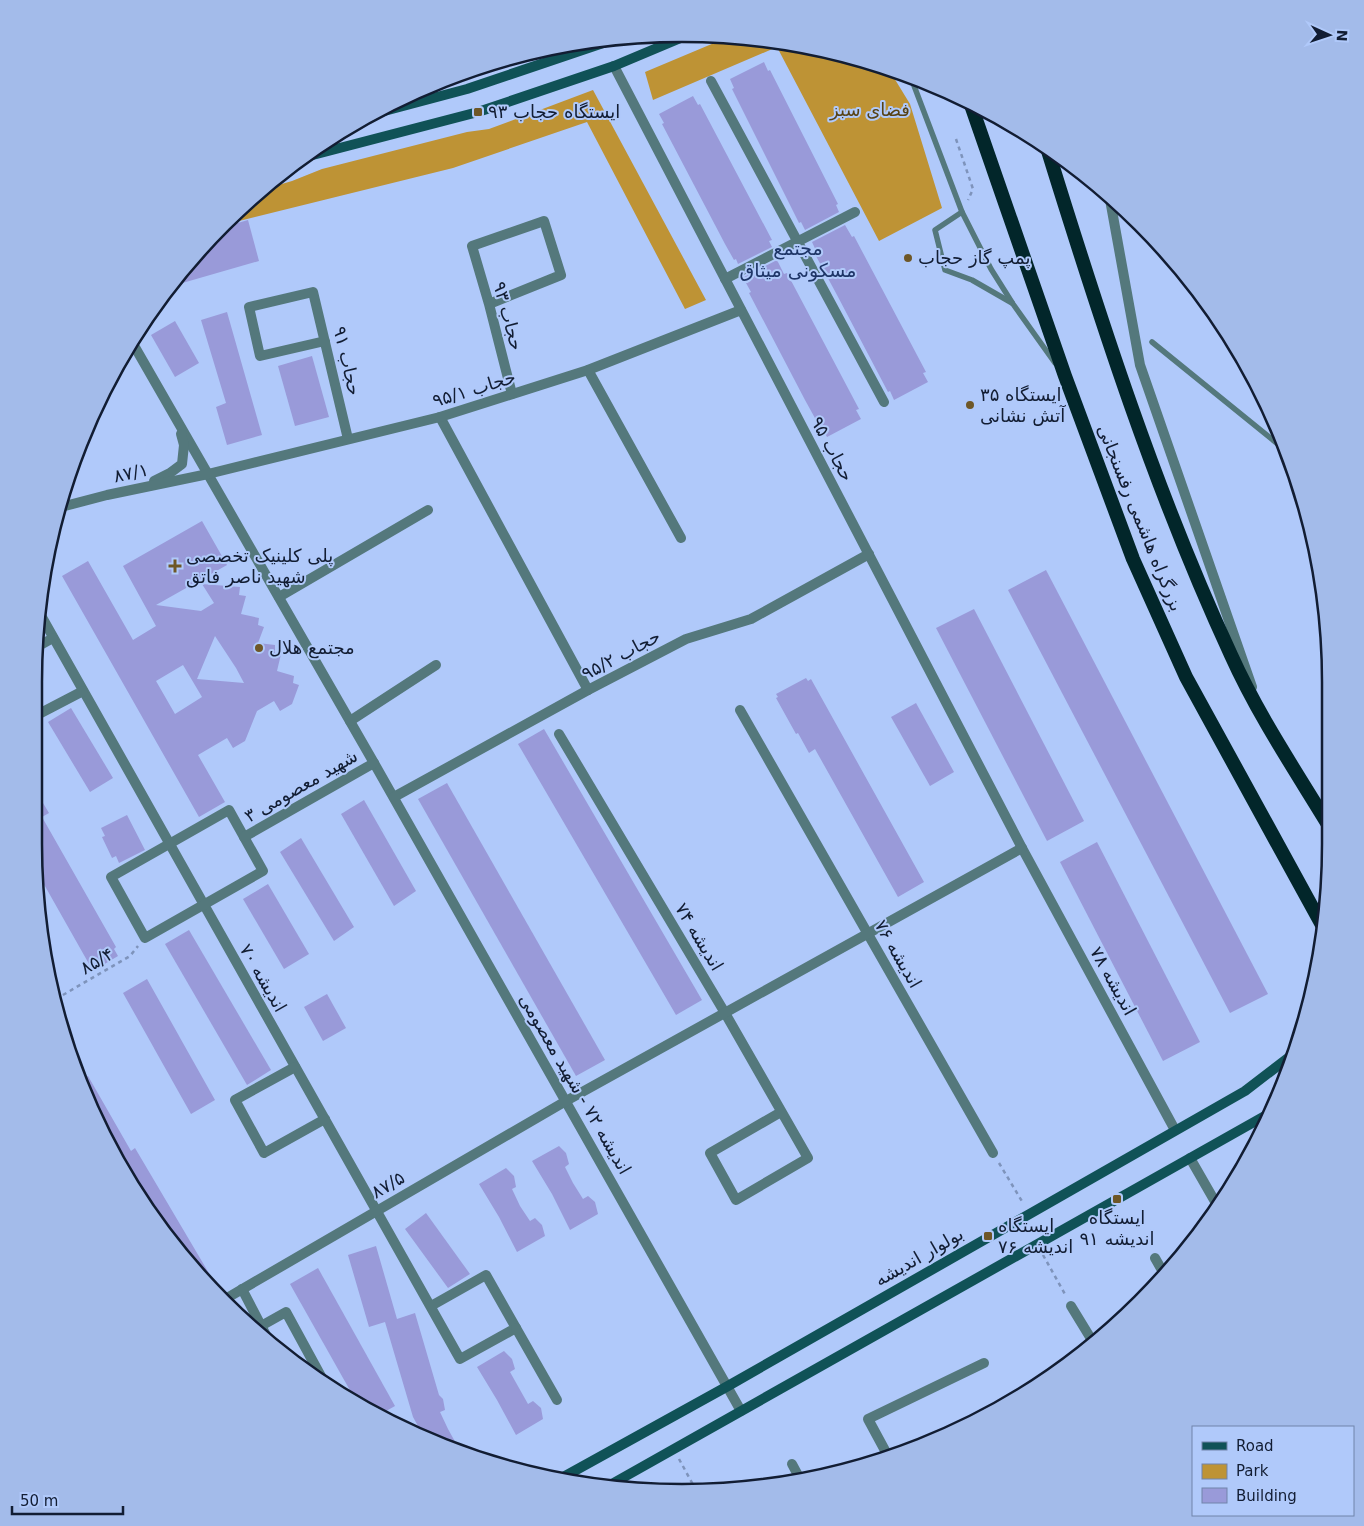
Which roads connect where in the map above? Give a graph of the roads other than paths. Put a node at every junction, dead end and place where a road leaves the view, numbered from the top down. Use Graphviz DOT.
graph roads {
  1 [pos="668,43"];
  2 [pos="578,52"];
  3 [pos="614,66"];
  4 [pos="711,81"];
  5 [pos="914,86"];
  6 [pos="404,106"];
  7 [pos="974,113"];
  8 [pos="324,152"];
  9 [pos="1051,160"];
  10 [pos="1112,209"];
  11 [pos="855,212"];
  12 [pos="962,212"];
  13 [pos="798,242"];
  14 [pos="725,279"];
  15 [pos="489,304"];
  16 [pos="1013,304"];
  17 [pos="741,310"];
  18 [pos="325,341"];
  19 [pos="1152,342"];
  20 [pos="136,349"];
  21 [pos="588,370"];
  22 [pos="1065,376"];
  23 [pos="512,394"];
  24 [pos="884,402"];
  25 [pos="440,417"];
  26 [pos="178,421"];
  27 [pos="348,439"];
  28 [pos="1275,441"];
  29 [pos="208,474"];
  30 [pos="141,488"];
  31 [pos="67,505"];
  32 [pos="428,510"];
  33 [pos="681,538"];
  34 [pos="869,554"];
  35 [pos="279,597"];
  36 [pos="46,624"];
  37 [pos="53,638"];
  38 [pos="44,643"];
  39 [pos="436,666"];
  40 [pos="588,690"];
  41 [pos="83,691"];
  42 [pos="740,710"];
  43 [pos="42,712"];
  44 [pos="1263,718"];
  45 [pos="350,721"];
  46 [pos="559,734"];
  47 [pos="374,763"];
  48 [pos="394,797"];
  49 [pos="1322,815"];
  50 [pos="244,837"];
  51 [pos="169,844"];
  52 [pos="1022,848"];
  53 [pos="203,905"];
  54 [pos="1317,916"];
  55 [pos="868,934"];
  56 [pos="725,1013"];
  57 [pos="1283,1063"];
  58 [pos="295,1067"];
  59 [pos="566,1101"];
  60 [pos="781,1112"];
  61 [pos="325,1119"];
  62 [pos="1260,1119"];
  63 [pos="1175,1130"];
  64 [pos="993,1153"];
  65 [pos="1190,1158"];
  66 [pos="1214,1199"];
  67 [pos="377,1210"];
  68 [pos="1155,1258"];
  69 [pos="1161,1268"];
  70 [pos="242,1289"];
  71 [pos="230,1296"];
  72 [pos="431,1306"];
  73 [pos="1071,1306"];
  74 [pos="261,1326"];
  75 [pos="516,1328"];
  76 [pos="1090,1336"];
  77 [pos="984,1363"];
  78 [pos="317,1368"];
  79 [pos="728,1386"];
  80 [pos="557,1400"];
  81 [pos="741,1411"];
  82 [pos="885,1451"];
  83 [pos="792,1464"];
  84 [pos="570,1473"];
  85 [pos="797,1473"];
  86 [pos="619,1480"];
  1 -- 3 [label="main road"];
  2 -- 6 [label="main road"];
  3 -- 8 [label="main road"];
  3 -- 14 [label="street, حجاب ۹۵"];
  4 -- 13 [label="street"];
  5 -- 12 [label="lane"];
  7 -- 22 [label="highway, بزرگراه هاشمی رفسنجانی"];
  9 -- 44 [label="highway, بزرگراه هاشمی رفسنجانی"];
  10 -- 44 [label="street"];
  11 -- 13 [label="street"];
  12 -- 16 [label="lane"];
  12 -- 16 [label="lane"];
  13 -- 14 [label="street"];
  13 -- 24 [label="street"];
  14 -- 17 [label="street, حجاب ۹۵"];
  15 -- 15 [label="street, حجاب ۹۳"];
  15 -- 23 [label="street, حجاب ۹۳"];
  16 -- 22 [label="lane"];
  17 -- 21 [label="street, حجاب ۹۵/۱"];
  17 -- 34 [label="street, حجاب ۹۵"];
  18 -- 18 [label="street, حجاب ۹۱"];
  18 -- 27 [label="street, حجاب ۹۱"];
  19 -- 28 [label="lane"];
  20 -- 26 [label="street, اندیشه ۷۲ - شهید معصومی"];
  21 -- 23 [label="street, حجاب ۹۵/۱"];
  21 -- 33 [label="street"];
  22 -- 54 [label="highway, بزرگراه هاشمی رفسنجانی"];
  23 -- 25 [label="street, حجاب ۹۵/۱"];
  25 -- 27 [label="street, حجاب ۹۵/۱"];
  25 -- 40 [label="street"];
  26 -- 29 [label="street, اندیشه ۷۲ - شهید معصومی"];
  26 -- 30 [label="street"];
  27 -- 29 [label="street, حجاب ۹۵/۱"];
  29 -- 30 [label="street, ۸۷/۱"];
  29 -- 35 [label="street, اندیشه ۷۲ - شهید معصومی"];
  30 -- 31 [label="street, ۸۷/۱"];
  32 -- 35 [label="street"];
  34 -- 40 [label="street, حجاب ۹۵/۲"];
  34 -- 52 [label="street, حجاب ۹۵"];
  35 -- 45 [label="street, اندیشه ۷۲ - شهید معصومی"];
  36 -- 37 [label="street, اندیشه ۷۰"];
  37 -- 38 [label="street"];
  37 -- 41 [label="street, اندیشه ۷۰"];
  39 -- 45 [label="street"];
  40 -- 48 [label="street, حجاب ۹۵/۲"];
  41 -- 43 [label="street"];
  41 -- 51 [label="street, اندیشه ۷۰"];
  42 -- 55 [label="street, اندیشه ۷۶"];
  44 -- 49 [label="highway, بزرگراه هاشمی رفسنجانی"];
  45 -- 47 [label="street, اندیشه ۷۲ - شهید معصومی"];
  46 -- 56 [label="street, اندیشه ۷۴"];
  47 -- 48 [label="street, اندیشه ۷۲ - شهید معصومی"];
  47 -- 50 [label="street, شهید معصومی ۳"];
  48 -- 59 [label="street, اندیشه ۷۲ - شهید معصومی"];
  50 -- 51 [label="street"];
  50 -- 53 [label="street"];
  51 -- 53 [label="street, اندیشه ۷۰"];
  51 -- 53 [label="street"];
  52 -- 55 [label="street, ۸۷/۵"];
  52 -- 63 [label="street, اندیشه ۷۸"];
  53 -- 58 [label="street, اندیشه ۷۰"];
  55 -- 56 [label="street, ۸۷/۵"];
  55 -- 64 [label="street, اندیشه ۷۶"];
  56 -- 59 [label="street, ۸۷/۵"];
  56 -- 60 [label="street, اندیشه ۷۴"];
  57 -- 63 [label="main road, بولوار اندیشه"];
  58 -- 61 [label="street, اندیشه ۷۰"];
  58 -- 61 [label="street"];
  59 -- 67 [label="street, ۸۷/۵"];
  59 -- 79 [label="street, اندیشه ۷۲ - شهید معصومی"];
  60 -- 60 [label="street, اندیشه ۷۴"];
  61 -- 67 [label="street, اندیشه ۷۰"];
  62 -- 65 [label="main road"];
  63 -- 79 [label="main road, بولوار اندیشه"];
  65 -- 66 [label="street"];
  65 -- 81 [label="main road"];
  67 -- 70 [label="street, ۸۷/۵"];
  67 -- 72 [label="street, اندیشه ۷۰"];
  68 -- 69 [label="street"];
  70 -- 71 [label="street, ۸۷/۵"];
  70 -- 74 [label="street"];
  72 -- 75 [label="street, اندیشه ۷۰"];
  72 -- 75 [label="street"];
  73 -- 76 [label="street"];
  74 -- 78 [label="street"];
  75 -- 80 [label="street"];
  77 -- 82 [label="street"];
  79 -- 81 [label="street, اندیشه ۷۲ - شهید معصومی"];
  79 -- 84 [label="main road, بولوار اندیشه"];
  81 -- 86 [label="main road"];
  83 -- 85 [label="street"];
}
